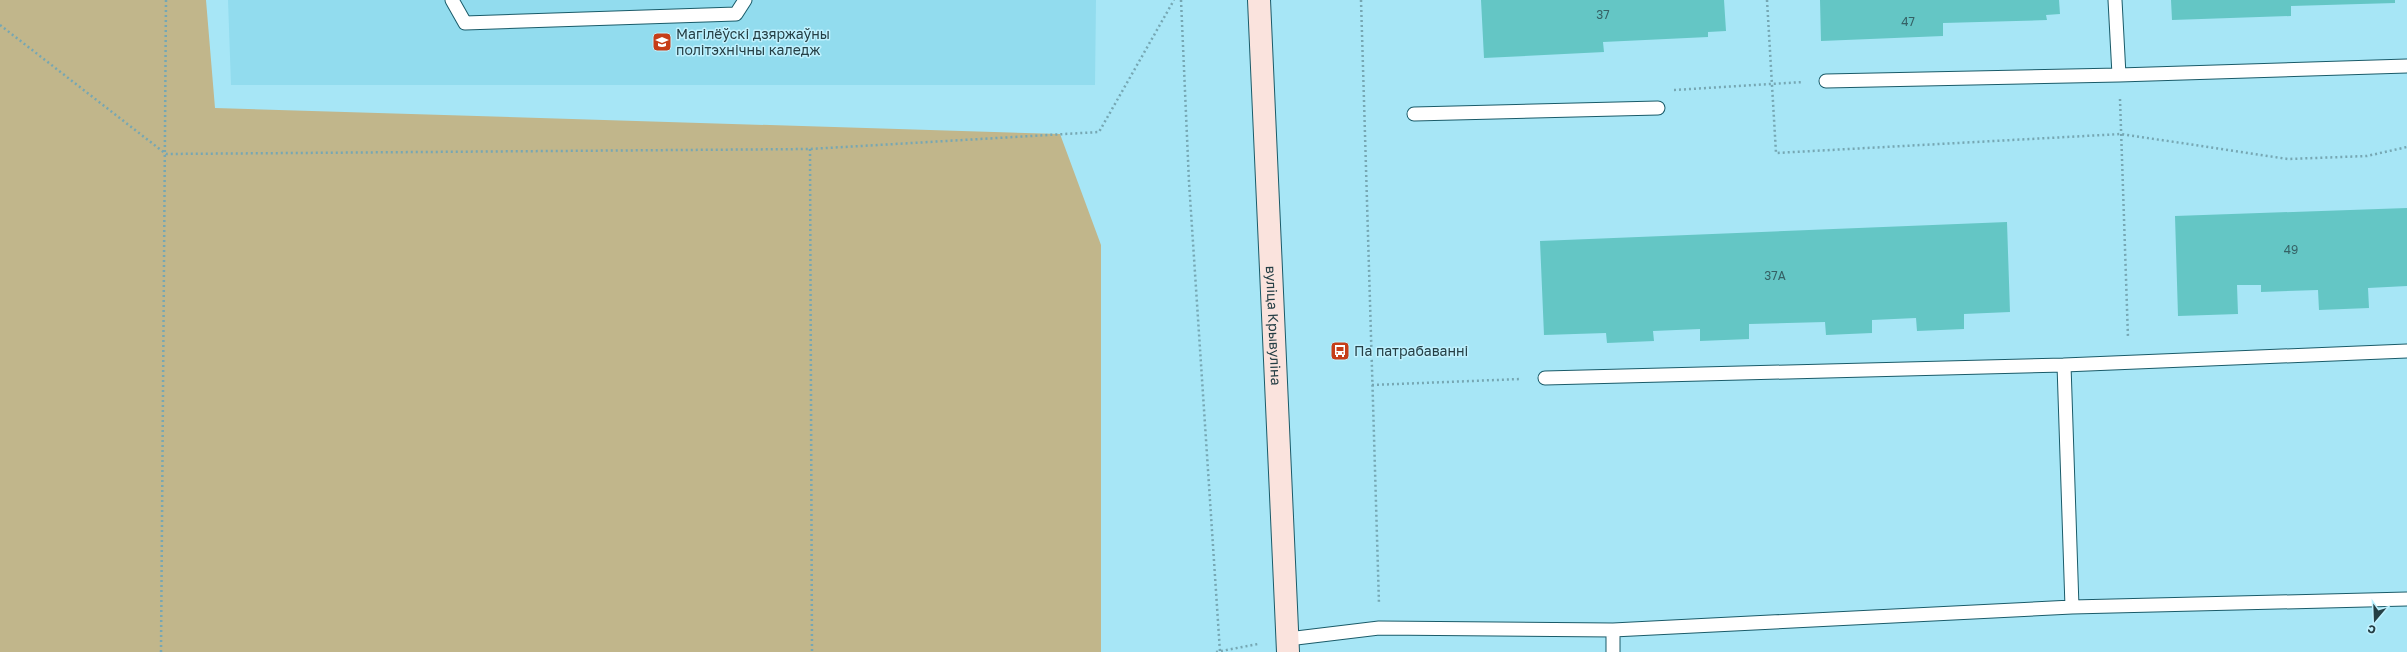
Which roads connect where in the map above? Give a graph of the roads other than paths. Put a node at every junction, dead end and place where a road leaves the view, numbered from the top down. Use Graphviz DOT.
graph roads {
  1 [pos="452,0"];
  2 [pos="746,0"];
  3 [pos="1259,0"];
  4 [pos="2115,0"];
  5 [pos="2407,66"];
  6 [pos="2119,74"];
  7 [pos="1826,81"];
  8 [pos="1658,108"];
  9 [pos="1414,114"];
  10 [pos="2407,351"];
  11 [pos="2064,365"];
  12 [pos="1545,378"];
  13 [pos="2407,599"];
  14 [pos="2072,607"];
  15 [pos="1613,630"];
  16 [pos="1288,646"];
  17 [pos="1613,652"];
  1 -- 2 [label="lane"];
  3 -- 16 [label="main road, вуліца Крывуліна"];
  4 -- 6 [label="lane"];
  5 -- 6 [label="lane"];
  6 -- 7 [label="lane"];
  8 -- 9 [label="lane"];
  10 -- 11 [label="lane"];
  11 -- 12 [label="lane"];
  11 -- 14 [label="lane"];
  13 -- 14 [label="lane"];
  14 -- 15 [label="lane"];
  15 -- 16 [label="lane"];
  15 -- 17 [label="lane"];
}
